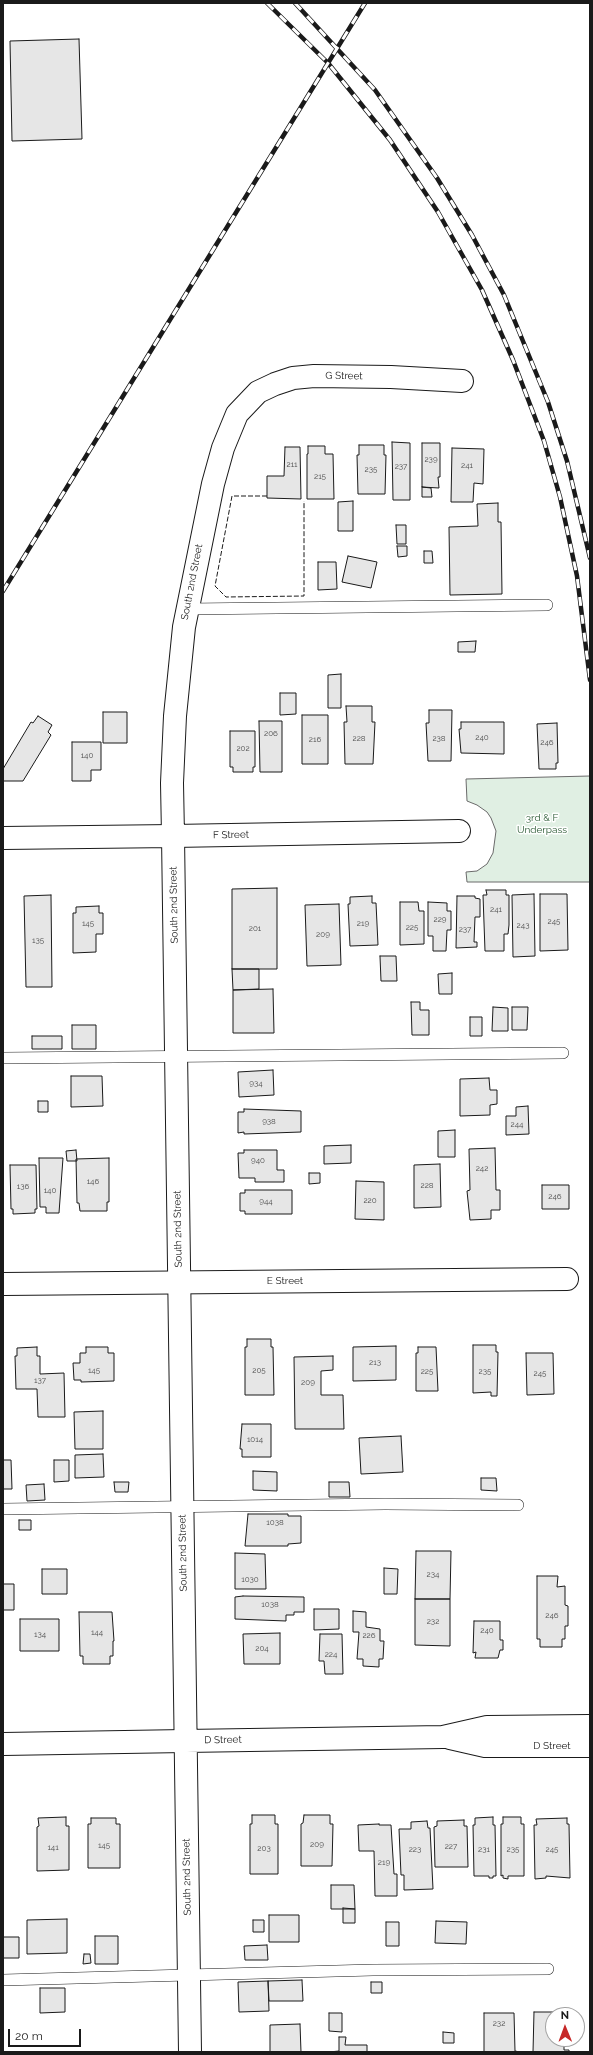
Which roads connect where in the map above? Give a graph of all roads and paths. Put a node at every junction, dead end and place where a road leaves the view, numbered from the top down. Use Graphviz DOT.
graph roads {
  1 [pos="462,381"];
  2 [pos="237,414"];
  3 [pos="547,605"];
  4 [pos="187,609"];
  5 [pos="459,831"];
  6 [pos="173,836"];
  7 [pos="3,838"];
  8 [pos="563,1053"];
  9 [pos="177,1057"];
  10 [pos="3,1058"];
  11 [pos="567,1279"];
  12 [pos="179,1282"];
  13 [pos="3,1284"];
  14 [pos="518,1504"];
  15 [pos="183,1506"];
  16 [pos="3,1509"];
  17 [pos="590,1726"];
  18 [pos="443,1737"];
  19 [pos="185,1741"];
  20 [pos="3,1744"];
  21 [pos="590,1746"];
  22 [pos="548,1969"];
  23 [pos="189,1976"];
  24 [pos="3,1980"];
  25 [pos="190,2052"];
  1 -- 2 [label="street, G Street"];
  2 -- 4 [label="street, South 2nd Street"];
  3 -- 4 [label="lane"];
  4 -- 6 [label="street, South 2nd Street"];
  5 -- 6 [label="street, F Street"];
  6 -- 7 [label="street, F Street"];
  6 -- 9 [label="street, South 2nd Street"];
  8 -- 9 [label="lane"];
  9 -- 10 [label="lane"];
  9 -- 12 [label="street, South 2nd Street"];
  11 -- 12 [label="street, E Street"];
  12 -- 13 [label="street, E Street"];
  12 -- 15 [label="street, South 2nd Street"];
  14 -- 15 [label="lane"];
  15 -- 16 [label="lane"];
  15 -- 19 [label="street, South 2nd Street"];
  17 -- 18 [label="street, D Street"];
  18 -- 19 [label="street, D Street"];
  18 -- 21 [label="street, D Street"];
  19 -- 20 [label="street, D Street"];
  19 -- 23 [label="street, South 2nd Street"];
  22 -- 23 [label="lane"];
  23 -- 24 [label="lane"];
  23 -- 25 [label="street, South 2nd Street"];
}
